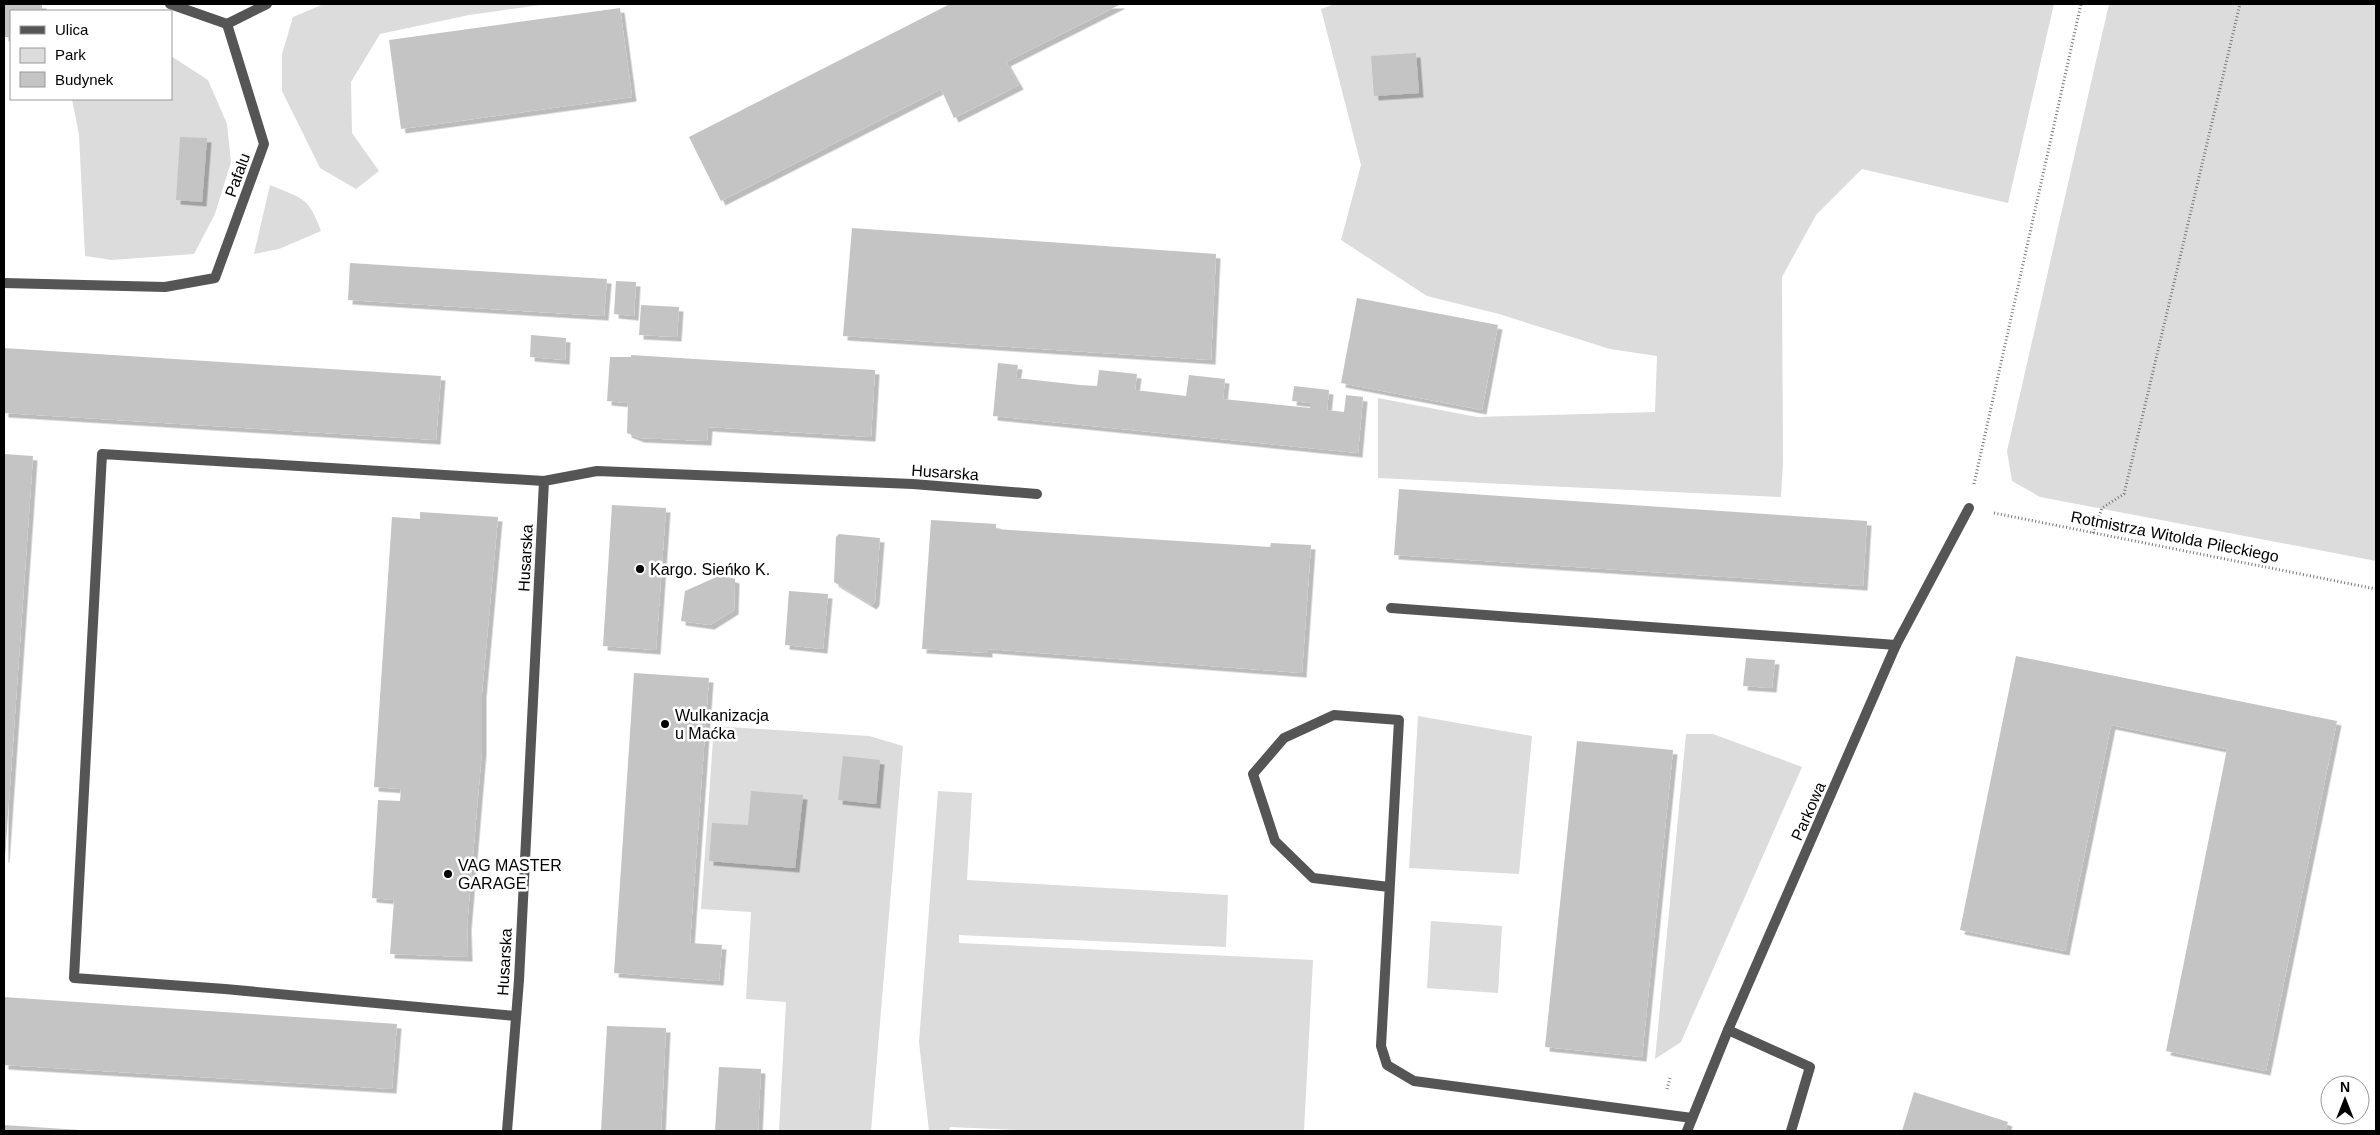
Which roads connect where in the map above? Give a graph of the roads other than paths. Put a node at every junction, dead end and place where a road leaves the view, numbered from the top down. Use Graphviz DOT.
graph roads {
  1 [pos="170,4"];
  2 [pos="267,4"];
  3 [pos="227,24"];
  4 [pos="4,283"];
  5 [pos="544,480"];
  6 [pos="1037,494"];
  7 [pos="1969,508"];
  8 [pos="1391,608"];
  9 [pos="1896,645"];
  10 [pos="1389,887"];
  11 [pos="516,1016"];
  12 [pos="1728,1030"];
  13 [pos="1692,1118"];
  14 [pos="507,1131"];
  15 [pos="1687,1131"];
  16 [pos="1791,1131"];
  1 -- 3 [label="street"];
  2 -- 3 [label="street"];
  3 -- 4 [label="street, Pafalu"];
  5 -- 6 [label="street, Husarska"];
  5 -- 11 [label="street, Husarska"];
  5 -- 11 [label="street"];
  7 -- 9 [label="street, Parkowa"];
  8 -- 9 [label="street"];
  9 -- 12 [label="street, Parkowa"];
  10 -- 10 [label="street"];
  10 -- 13 [label="street"];
  11 -- 14 [label="street, Husarska"];
  12 -- 13 [label="street, Parkowa"];
  12 -- 16 [label="street"];
  13 -- 15 [label="street, Parkowa"];
}
